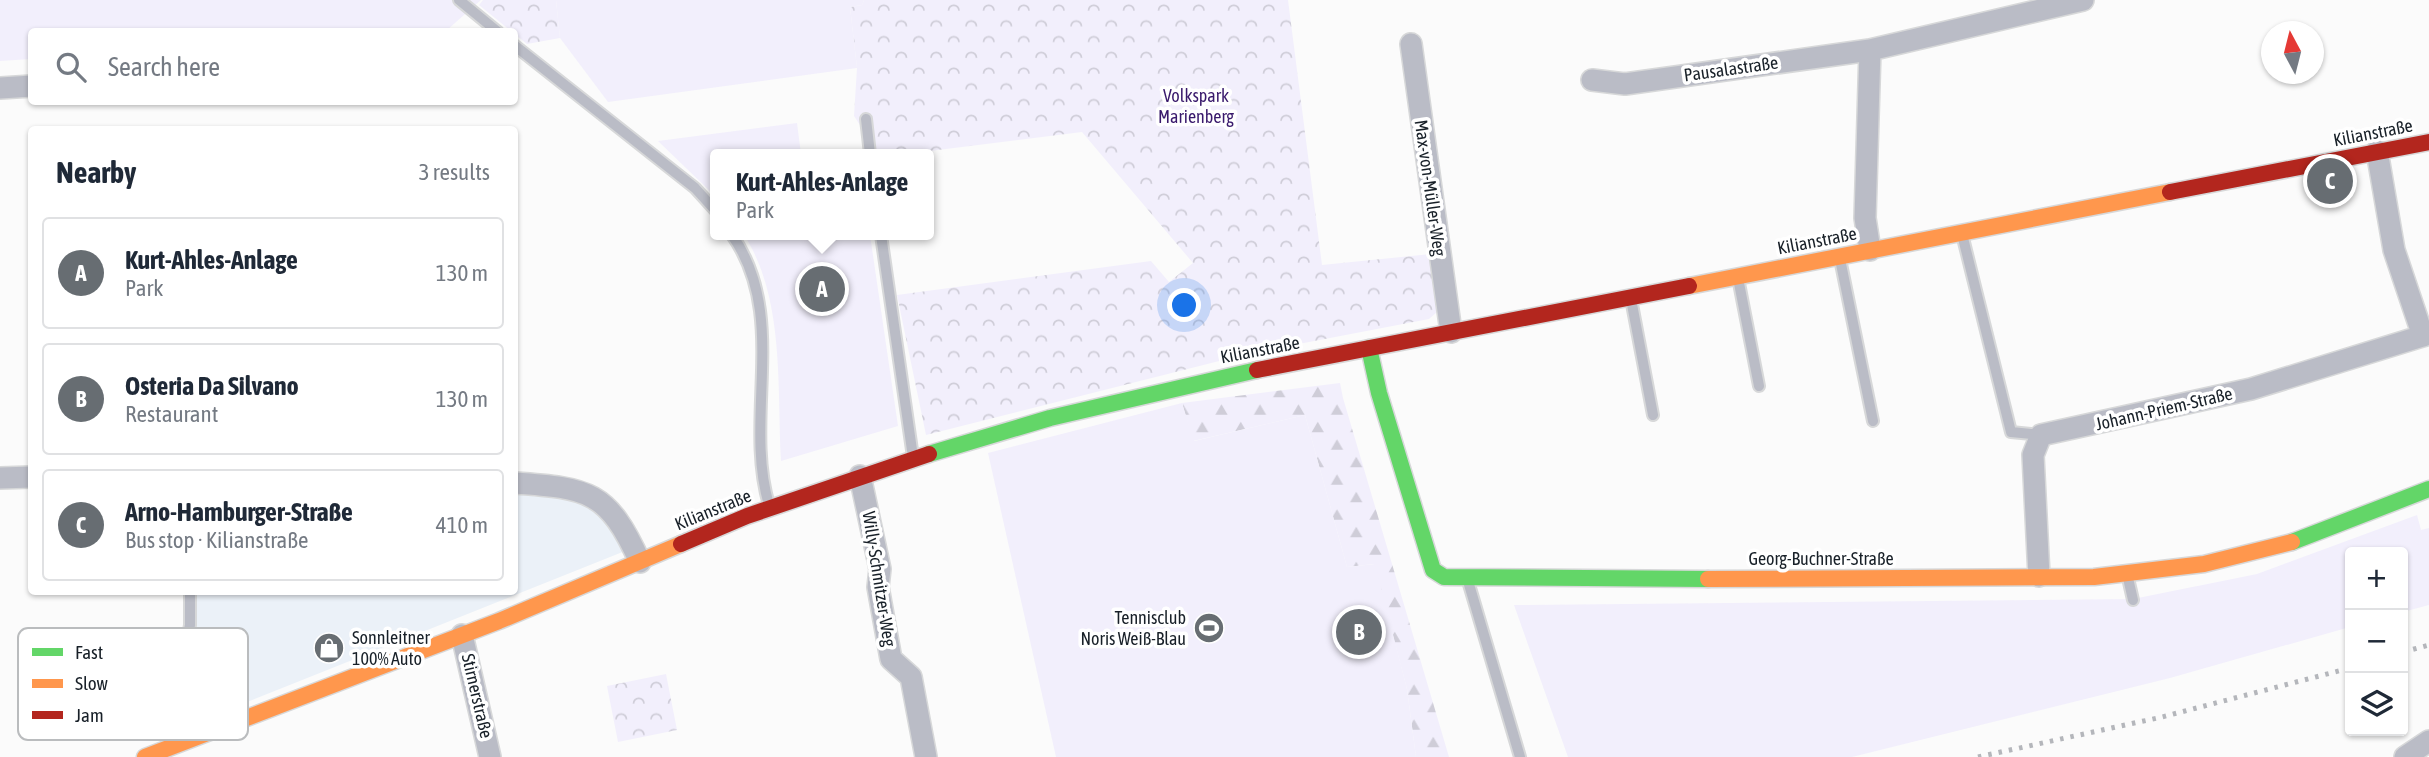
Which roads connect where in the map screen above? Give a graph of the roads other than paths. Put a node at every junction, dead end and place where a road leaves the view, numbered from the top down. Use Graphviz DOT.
graph roads {
  1 [pos="460,0"];
  2 [pos="2083,0"];
  3 [pos="2009,9"];
  4 [pos="493,28"];
  5 [pos="1410,44"];
  6 [pos="518,48"];
  7 [pos="1870,50"];
  8 [pos="1592,80"];
  9 [pos="28,86"];
  10 [pos="0,88"];
  11 [pos="866,119"];
  12 [pos="2429,142"];
  13 [pos="869,149"];
  14 [pos="2378,151"];
  15 [pos="710,204"];
  16 [pos="1961,232"];
  17 [pos="735,240"];
  18 [pos="882,240"];
  19 [pos="1870,250"];
  20 [pos="1839,256"];
  21 [pos="1737,275"];
  22 [pos="1630,296"];
  23 [pos="1451,332"];
  24 [pos="2426,335"];
  25 [pos="1369,348"];
  26 [pos="1759,386"];
  27 [pos="1653,415"];
  28 [pos="1873,421"];
  29 [pos="2041,435"];
  30 [pos="913,459"];
  31 [pos="28,477"];
  32 [pos="860,477"];
  33 [pos="0,478"];
  34 [pos="518,483"];
  35 [pos="2429,489"];
  36 [pos="770,508"];
  37 [pos="640,562"];
  38 [pos="2127,575"];
  39 [pos="2039,576"];
  40 [pos="1467,578"];
  41 [pos="190,595"];
  42 [pos="2133,600"];
  43 [pos="189,628"];
  44 [pos="462,635"];
  45 [pos="248,717"];
  46 [pos="189,740"];
  47 [pos="2429,741"];
  48 [pos="145,757"];
  49 [pos="490,757"];
  50 [pos="926,757"];
  51 [pos="1520,757"];
  52 [pos="2405,757"];
  1 -- 4 [label="lane"];
  2 -- 3 [label="street, Pausalastraße"];
  3 -- 7 [label="street, Pausalastraße"];
  5 -- 23 [label="street, Max-von-Müller-Weg"];
  6 -- 15 [label="lane"];
  7 -- 8 [label="street, Pausalastraße"];
  7 -- 19 [label="street"];
  9 -- 10 [label="street"];
  11 -- 13 [label="lane"];
  12 -- 14 [label="main road, Kilianstraße"];
  14 -- 16 [label="main road, Kilianstraße"];
  14 -- 24 [label="street"];
  16 -- 19 [label="main road, Kilianstraße"];
  16 -- 29 [label="lane"];
  17 -- 36 [label="lane"];
  18 -- 30 [label="lane"];
  19 -- 20 [label="main road, Kilianstraße"];
  20 -- 21 [label="main road, Kilianstraße"];
  20 -- 28 [label="lane"];
  21 -- 22 [label="main road, Kilianstraße"];
  21 -- 26 [label="lane"];
  22 -- 23 [label="main road, Kilianstraße"];
  22 -- 27 [label="lane"];
  23 -- 25 [label="main road, Kilianstraße"];
  24 -- 29 [label="street, Johann-Priem-Straße"];
  25 -- 30 [label="main road, Kilianstraße"];
  25 -- 40 [label="main road, Georg-Buchner-Straße"];
  29 -- 39 [label="street"];
  30 -- 32 [label="main road, Kilianstraße"];
  31 -- 33 [label="street"];
  32 -- 36 [label="main road, Kilianstraße"];
  32 -- 50 [label="street, Willy-Schmitzer-Weg"];
  34 -- 37 [label="street"];
  35 -- 38 [label="main road, Georg-Buchner-Straße"];
  36 -- 37 [label="main road, Kilianstraße"];
  37 -- 44 [label="main road, Kilianstraße"];
  38 -- 39 [label="main road, Georg-Buchner-Straße"];
  38 -- 42 [label="lane"];
  39 -- 40 [label="main road, Georg-Buchner-Straße"];
  40 -- 51 [label="lane"];
  41 -- 43 [label="lane"];
  44 -- 45 [label="main road, Kilianstraße"];
  44 -- 49 [label="street, Stirnerstraße"];
  46 -- 48 [label="main road, Kilianstraße"];
  47 -- 52 [label="street"];
}
